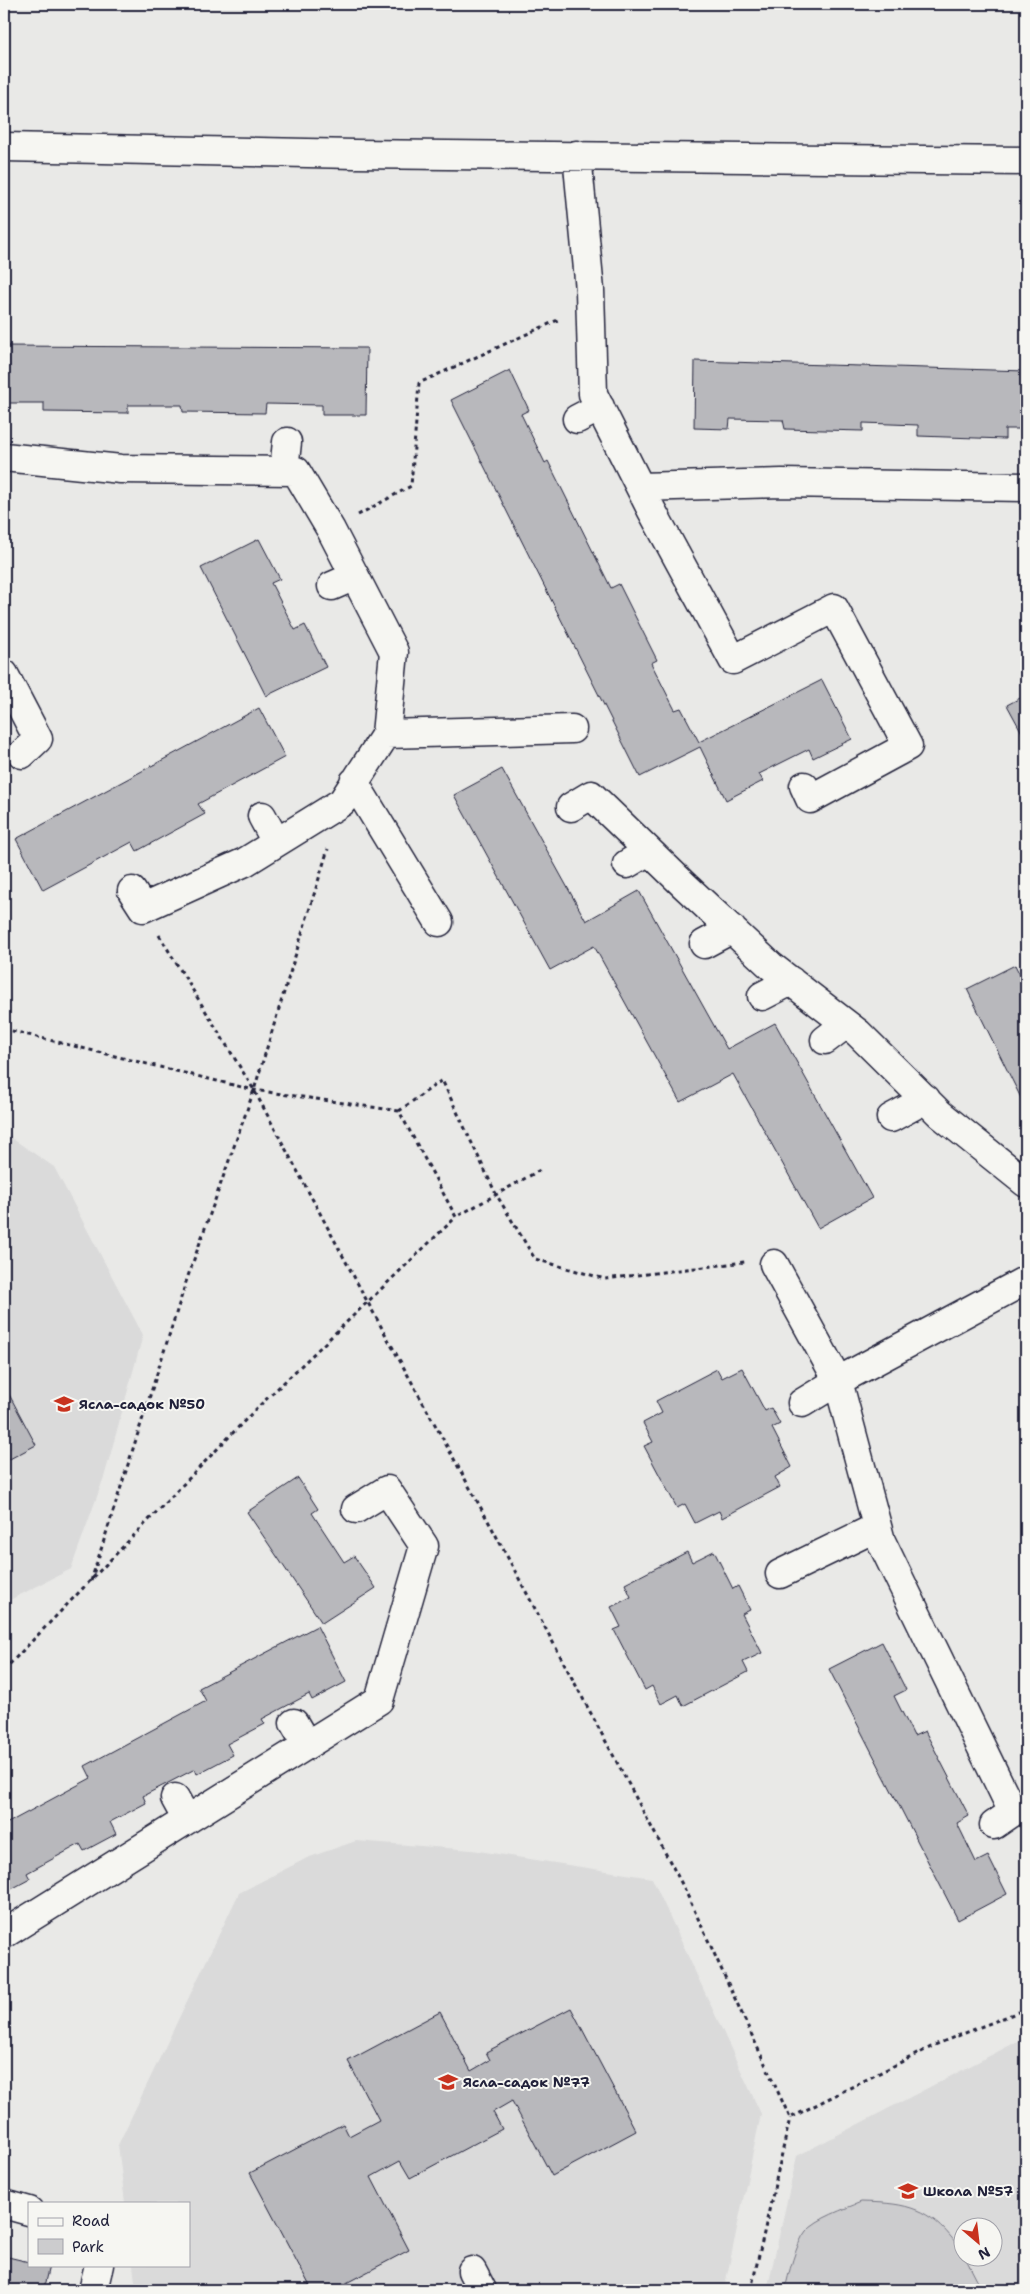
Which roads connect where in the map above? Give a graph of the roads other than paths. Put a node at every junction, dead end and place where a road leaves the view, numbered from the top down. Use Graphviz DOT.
graph roads {
  1 [pos="4,147"];
  2 [pos="576,155"];
  3 [pos="1026,161"];
  4 [pos="287,442"];
  5 [pos="10,450"];
  6 [pos="284,470"];
  7 [pos="1026,482"];
  8 [pos="640,487"];
  9 [pos="4,674"];
  10 [pos="572,729"];
  11 [pos="386,734"];
  12 [pos="22,754"];
  13 [pos="354,782"];
  14 [pos="804,786"];
  15 [pos="571,806"];
  16 [pos="262,816"];
  17 [pos="276,842"];
  18 [pos="138,899"];
  19 [pos="439,922"];
  20 [pos="732,929"];
  21 [pos="704,944"];
  22 [pos="791,981"];
  23 [pos="762,996"];
  24 [pos="926,1099"];
  25 [pos="891,1118"];
  26 [pos="1026,1183"];
  27 [pos="774,1264"];
  28 [pos="1026,1280"];
  29 [pos="838,1381"];
  30 [pos="802,1403"];
  31 [pos="356,1509"];
  32 [pos="877,1527"];
  33 [pos="780,1574"];
  34 [pos="994,1825"];
  35 [pos="4,1934"];
  36 [pos="4,2204"];
  37 [pos="28,2211"];
  38 [pos="99,2266"];
  39 [pos="93,2290"];
  1 -- 2 [label="street"];
  2 -- 3 [label="street"];
  2 -- 8 [label="street"];
  4 -- 6 [label="street"];
  5 -- 6 [label="street"];
  6 -- 11 [label="street"];
  7 -- 8 [label="street"];
  8 -- 14 [label="street"];
  9 -- 12 [label="street"];
  10 -- 11 [label="street"];
  11 -- 13 [label="street"];
  13 -- 17 [label="street"];
  13 -- 19 [label="street"];
  15 -- 20 [label="street"];
  16 -- 17 [label="street"];
  17 -- 18 [label="street"];
  20 -- 21 [label="street"];
  20 -- 22 [label="street"];
  22 -- 23 [label="street"];
  22 -- 24 [label="street"];
  24 -- 25 [label="street"];
  24 -- 26 [label="street"];
  27 -- 29 [label="street"];
  28 -- 29 [label="street"];
  29 -- 30 [label="street"];
  29 -- 32 [label="street"];
  31 -- 35 [label="street"];
  32 -- 33 [label="street"];
  32 -- 34 [label="street"];
  36 -- 37 [label="street"];
  38 -- 39 [label="street"];
}
